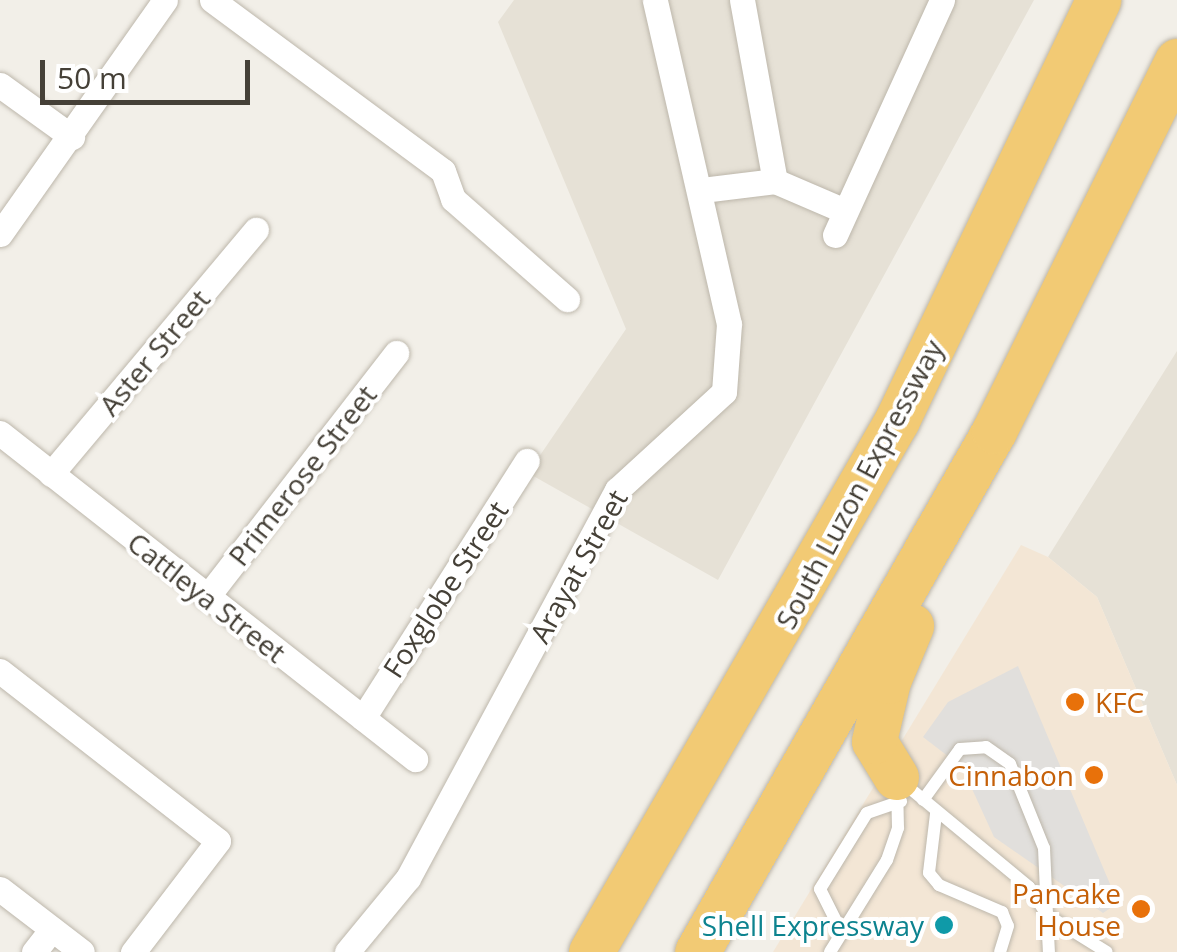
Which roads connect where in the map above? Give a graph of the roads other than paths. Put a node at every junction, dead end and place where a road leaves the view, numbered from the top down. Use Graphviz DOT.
graph roads {
  1 [pos="165,0"];
  2 [pos="212,0"];
  3 [pos="655,0"];
  4 [pos="742,0"];
  5 [pos="942,0"];
  6 [pos="1098,0"];
  7 [pos="1177,61"];
  8 [pos="0,85"];
  9 [pos="72,137"];
  10 [pos="775,181"];
  11 [pos="702,190"];
  12 [pos="256,230"];
  13 [pos="0,234"];
  14 [pos="567,299"];
  15 [pos="396,353"];
  16 [pos="994,431"];
  17 [pos="0,434"];
  18 [pos="526,461"];
  19 [pos="51,474"];
  20 [pos="207,596"];
  21 [pos="0,671"];
  22 [pos="363,718"];
  23 [pos="415,759"];
  24 [pos="906,793"];
  25 [pos="936,814"];
  26 [pos="0,889"];
  27 [pos="1048,915"];
  28 [pos="52,929"];
  29 [pos="842,933"];
  30 [pos="34,952"];
  31 [pos="82,952"];
  32 [pos="133,952"];
  33 [pos="347,952"];
  34 [pos="591,952"];
  35 [pos="697,952"];
  36 [pos="830,952"];
  37 [pos="1000,952"];
  38 [pos="1049,952"];
  39 [pos="1107,952"];
  1 -- 9 [label="street"];
  2 -- 14 [label="street"];
  3 -- 11 [label="street, Arayat Street"];
  4 -- 10 [label="street"];
  5 -- 10 [label="street"];
  6 -- 34 [label="highway, South Luzon Expressway"];
  7 -- 16 [label="highway"];
  8 -- 9 [label="street"];
  9 -- 13 [label="street"];
  10 -- 11 [label="street"];
  11 -- 33 [label="street, Arayat Street"];
  12 -- 19 [label="street, Aster Street"];
  15 -- 20 [label="street, Primerose Street"];
  16 -- 24 [label="highway"];
  16 -- 35 [label="highway"];
  17 -- 19 [label="street, Cattleya Street"];
  18 -- 22 [label="street, Foxglobe Street"];
  19 -- 20 [label="street, Cattleya Street"];
  20 -- 22 [label="street, Cattleya Street"];
  21 -- 32 [label="street"];
  22 -- 23 [label="street, Cattleya Street"];
  24 -- 25 [label="lane"];
  24 -- 27 [label="lane"];
  24 -- 29 [label="lane"];
  24 -- 29 [label="lane"];
  25 -- 27 [label="lane"];
  25 -- 37 [label="lane"];
  26 -- 28 [label="street"];
  27 -- 38 [label="lane"];
  27 -- 39 [label="lane"];
  28 -- 30 [label="street"];
  28 -- 31 [label="street"];
  29 -- 36 [label="lane"];
}
